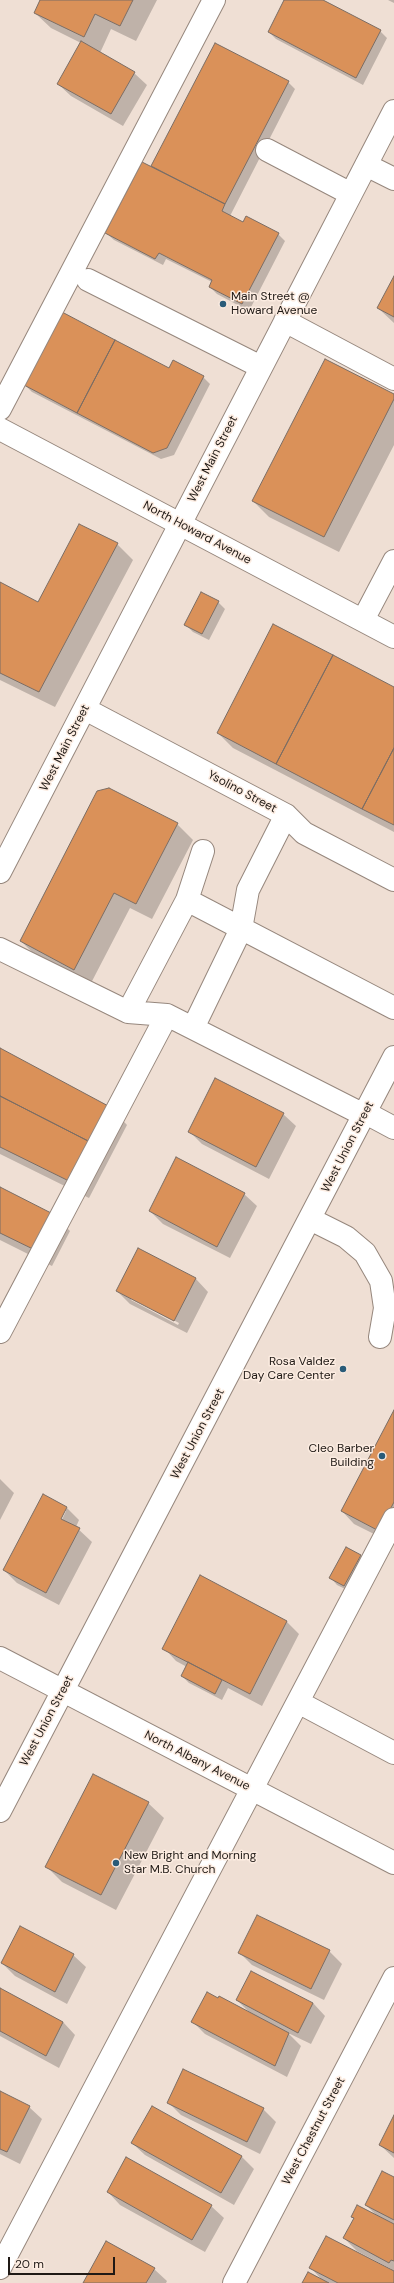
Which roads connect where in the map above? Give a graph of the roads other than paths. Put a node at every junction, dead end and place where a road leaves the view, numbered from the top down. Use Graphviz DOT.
graph roads {
  1 [pos="214,0"];
  2 [pos="394,111"];
  3 [pos="267,150"];
  4 [pos="366,165"];
  5 [pos="394,179"];
  6 [pos="351,194"];
  7 [pos="88,280"];
  8 [pos="285,321"];
  9 [pos="261,367"];
  10 [pos="394,379"];
  11 [pos="0,409"];
  12 [pos="0,429"];
  13 [pos="180,524"];
  14 [pos="394,561"];
  15 [pos="363,620"];
  16 [pos="394,637"];
  17 [pos="85,709"];
  18 [pos="286,815"];
  19 [pos="203,851"];
  20 [pos="0,872"];
  21 [pos="394,880"];
  22 [pos="187,900"];
  23 [pos="241,929"];
  24 [pos="0,949"];
  25 [pos="394,1008"];
  26 [pos="128,1012"];
  27 [pos="167,1015"];
  28 [pos="193,1028"];
  29 [pos="394,1057"];
  30 [pos="365,1114"];
  31 [pos="394,1128"];
  32 [pos="310,1219"];
  33 [pos="0,1332"];
  34 [pos="380,1337"];
  35 [pos="394,1519"];
  36 [pos="0,1658"];
  37 [pos="63,1691"];
  38 [pos="298,1702"];
  39 [pos="394,1753"];
  40 [pos="252,1789"];
  41 [pos="0,1811"];
  42 [pos="394,1863"];
  43 [pos="394,1978"];
  44 [pos="0,2268"];
  45 [pos="234,2283"];
  1 -- 11 [label="street"];
  2 -- 4 [label="street, West Main Street"];
  3 -- 6 [label="street"];
  4 -- 5 [label="street"];
  4 -- 6 [label="street, West Main Street"];
  6 -- 8 [label="street, West Main Street"];
  7 -- 9 [label="street"];
  8 -- 9 [label="street, West Main Street"];
  8 -- 10 [label="street"];
  9 -- 13 [label="street, West Main Street"];
  12 -- 13 [label="street, North Howard Avenue"];
  13 -- 15 [label="street, North Howard Avenue"];
  13 -- 17 [label="street, West Main Street"];
  14 -- 15 [label="street"];
  15 -- 16 [label="street, North Howard Avenue"];
  17 -- 18 [label="street, Ysolino Street"];
  17 -- 20 [label="street, West Main Street"];
  18 -- 21 [label="street, Ysolino Street"];
  18 -- 23 [label="street"];
  19 -- 22 [label="street"];
  22 -- 23 [label="street"];
  22 -- 26 [label="street"];
  23 -- 25 [label="street"];
  23 -- 28 [label="street"];
  24 -- 26 [label="street"];
  26 -- 27 [label="street"];
  27 -- 28 [label="street"];
  27 -- 33 [label="street"];
  28 -- 30 [label="street"];
  29 -- 30 [label="street, West Union Street"];
  30 -- 31 [label="street"];
  30 -- 32 [label="street, West Union Street"];
  32 -- 34 [label="street"];
  32 -- 37 [label="street, West Union Street"];
  35 -- 38 [label="street"];
  36 -- 37 [label="street, North Albany Avenue"];
  37 -- 40 [label="street, North Albany Avenue"];
  37 -- 41 [label="street, West Union Street"];
  38 -- 39 [label="street"];
  38 -- 40 [label="street"];
  40 -- 42 [label="street, North Albany Avenue"];
  40 -- 44 [label="street"];
  43 -- 45 [label="street, West Chestnut Street"];
}
